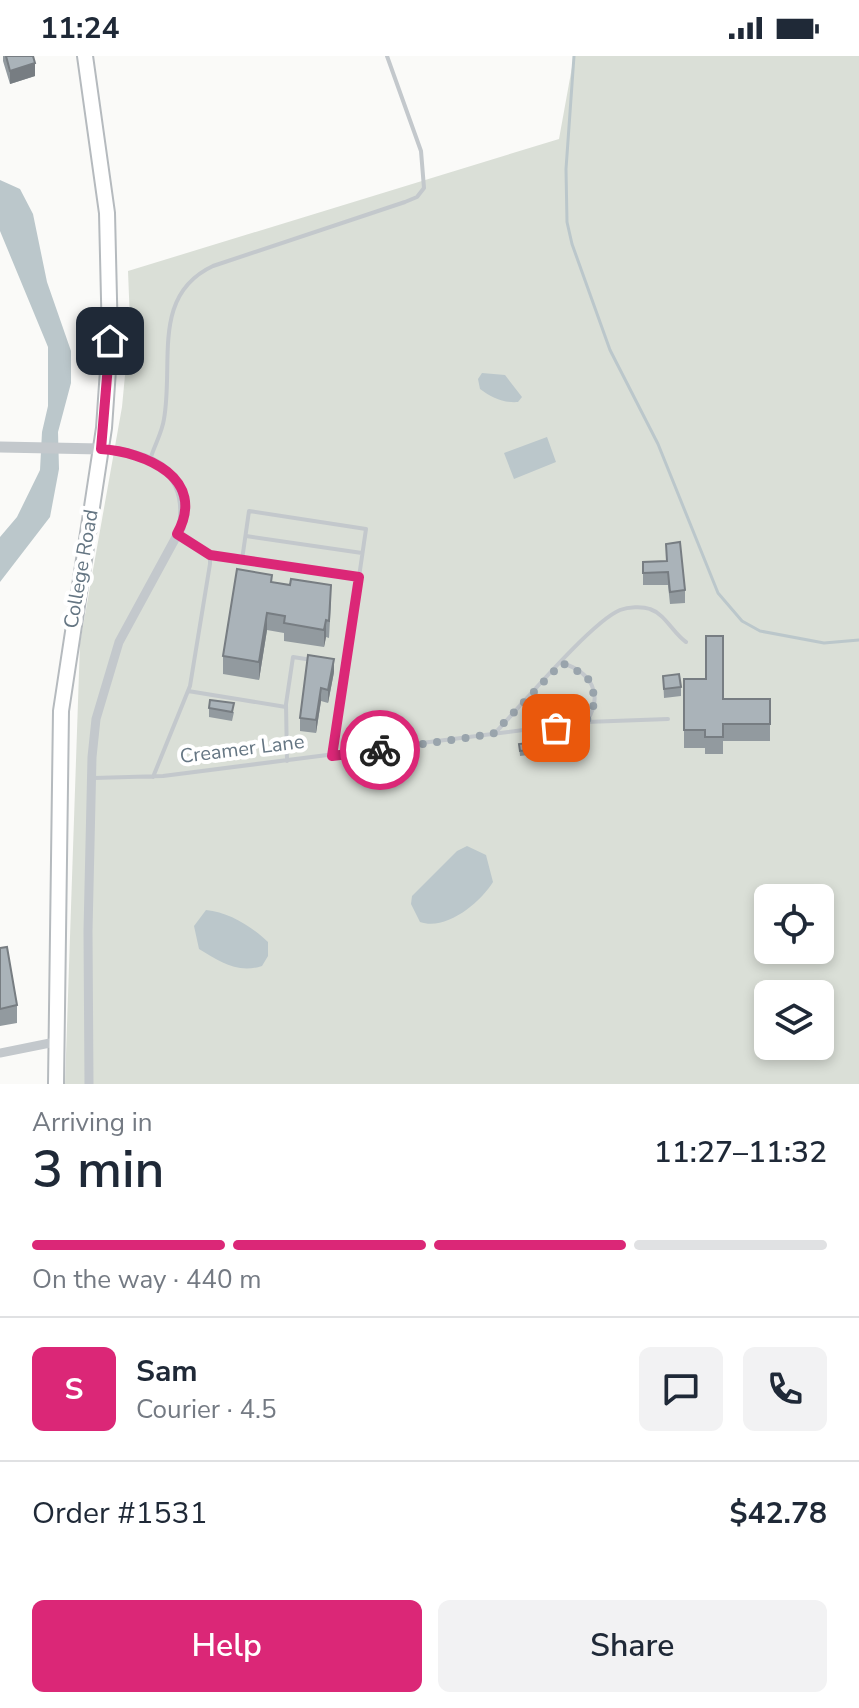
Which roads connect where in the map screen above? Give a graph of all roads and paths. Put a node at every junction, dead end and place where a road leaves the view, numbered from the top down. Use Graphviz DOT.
graph roads {
  1 [pos="85,56"];
  2 [pos="387,56"];
  3 [pos="0,447"];
  4 [pos="101,449"];
  5 [pos="150,460"];
  6 [pos="177,534"];
  7 [pos="246,536"];
  8 [pos="362,553"];
  9 [pos="210,555"];
  10 [pos="242,560"];
  11 [pos="359,577"];
  12 [pos="686,642"];
  13 [pos="319,661"];
  14 [pos="562,663"];
  15 [pos="334,664"];
  16 [pos="345,666"];
  17 [pos="188,691"];
  18 [pos="286,707"];
  19 [pos="668,719"];
  20 [pos="586,722"];
  21 [pos="493,734"];
  22 [pos="332,756"];
  23 [pos="287,762"];
  24 [pos="153,777"];
  25 [pos="92,778"];
  26 [pos="55,1042"];
  27 [pos="0,1053"];
  28 [pos="56,1084"];
  29 [pos="89,1084"];
  1 -- 4 [label="main road, College Road"];
  2 -- 5 [label="lane"];
  3 -- 4 [label="street"];
  4 -- 5 [label="street"];
  4 -- 26 [label="main road, College Road"];
  5 -- 6 [label="street"];
  6 -- 9 [label="lane"];
  6 -- 25 [label="street"];
  7 -- 8 [label="lane"];
  7 -- 8 [label="lane"];
  7 -- 10 [label="lane"];
  8 -- 11 [label="lane"];
  9 -- 10 [label="lane"];
  9 -- 17 [label="lane"];
  10 -- 11 [label="lane"];
  11 -- 16 [label="lane"];
  12 -- 14 [label="lane"];
  13 -- 18 [label="lane"];
  14 -- 20 [label="lane"];
  14 -- 21 [label="lane"];
  15 -- 16 [label="lane"];
  16 -- 22 [label="lane"];
  17 -- 18 [label="lane"];
  17 -- 24 [label="lane"];
  18 -- 23 [label="lane"];
  19 -- 20 [label="lane, Creamer Lane"];
  20 -- 21 [label="lane, Creamer Lane"];
  21 -- 22 [label="lane, Creamer Lane"];
  22 -- 23 [label="lane, Creamer Lane"];
  23 -- 24 [label="lane, Creamer Lane"];
  24 -- 25 [label="lane, Creamer Lane"];
  25 -- 29 [label="street"];
  26 -- 27 [label="street"];
  26 -- 28 [label="main road, College Road"];
}
